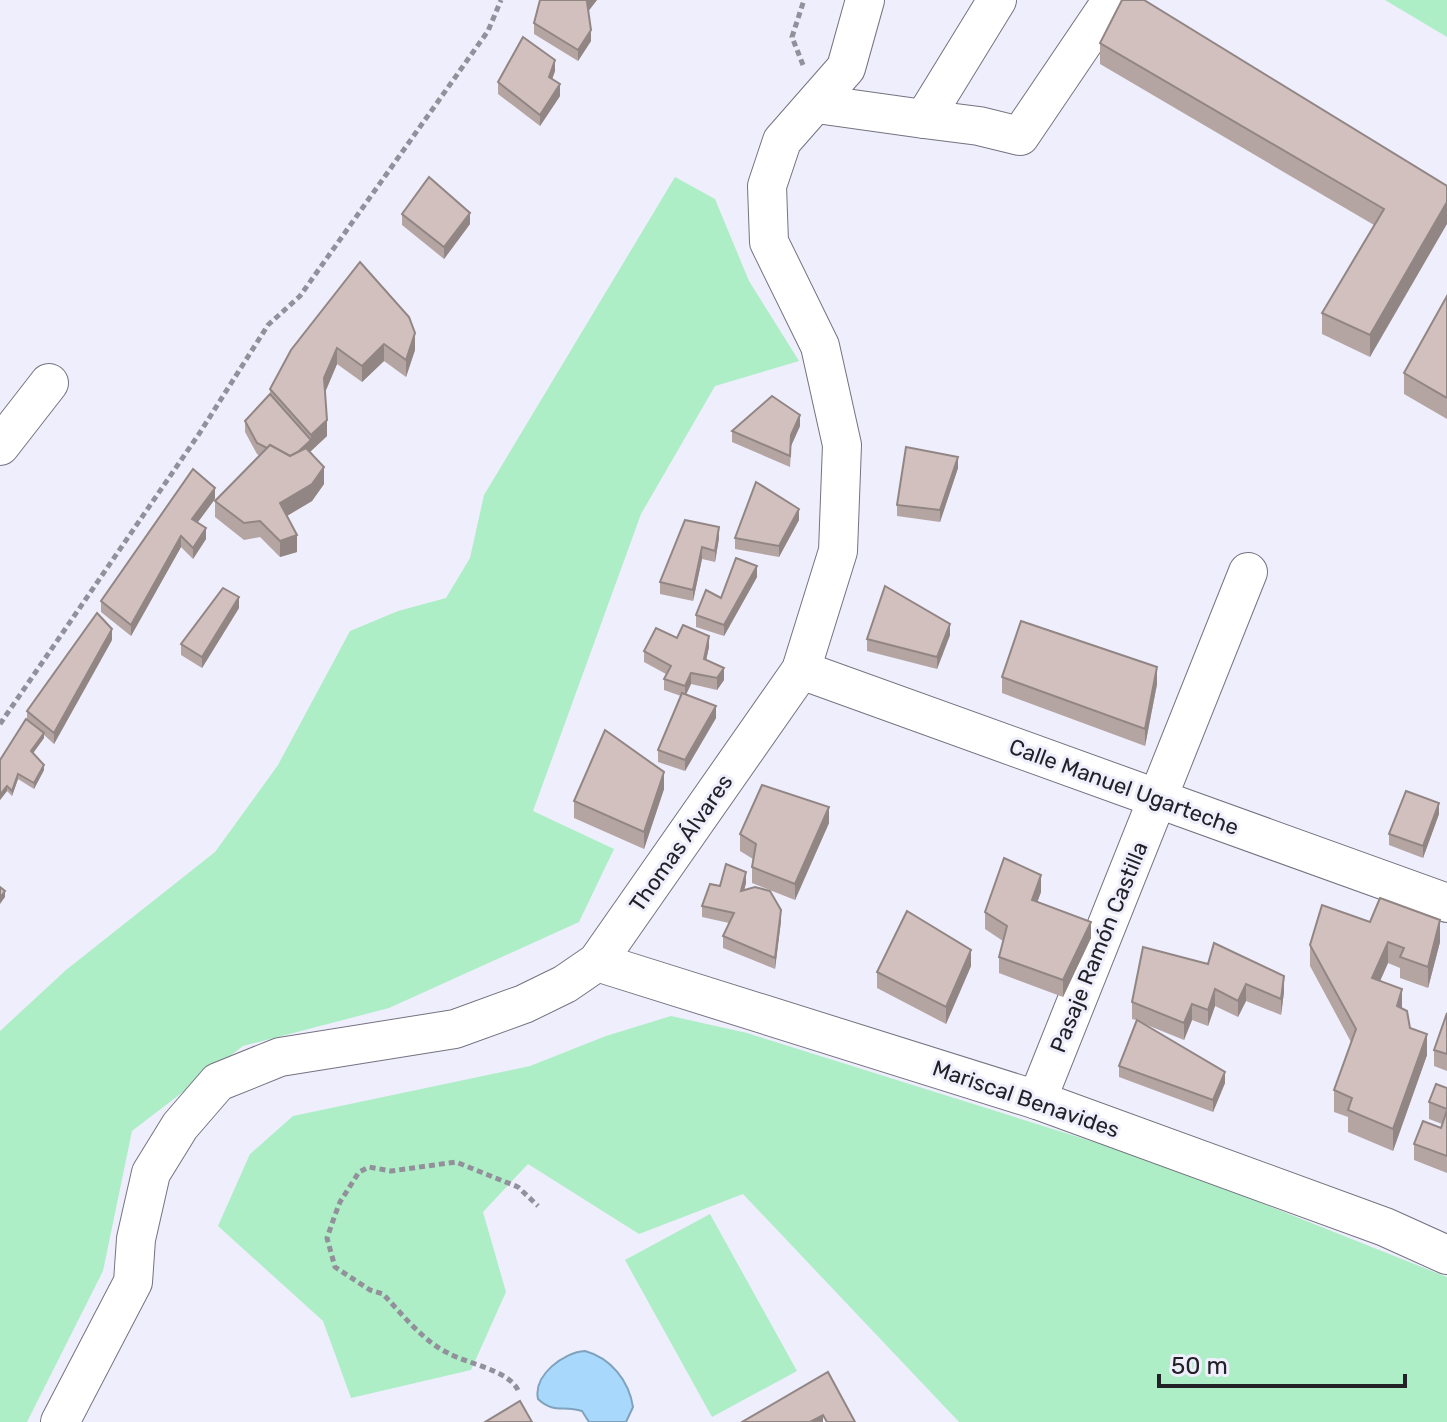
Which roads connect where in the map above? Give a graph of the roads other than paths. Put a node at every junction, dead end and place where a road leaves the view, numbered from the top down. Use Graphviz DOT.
graph roads {
  1 [pos="865,0"];
  2 [pos="997,0"];
  3 [pos="1112,0"];
  4 [pos="817,104"];
  5 [pos="924,119"];
  6 [pos="49,383"];
  7 [pos="0,446"];
  8 [pos="1248,572"];
  9 [pos="801,670"];
  10 [pos="1159,799"];
  11 [pos="1447,903"];
  12 [pos="597,962"];
  13 [pos="1037,1100"];
  14 [pos="1447,1255"];
  15 [pos="60,1422"];
  1 -- 4 [label="street, Thomas Álvares"];
  2 -- 5 [label="street"];
  3 -- 5 [label="street"];
  4 -- 5 [label="street"];
  4 -- 9 [label="street, Thomas Álvares"];
  6 -- 7 [label="street"];
  8 -- 10 [label="street, Pasaje Ramón Castilla"];
  9 -- 10 [label="street, Calle Manuel Ugarteche"];
  9 -- 12 [label="street, Thomas Álvares"];
  10 -- 11 [label="street, Calle Manuel Ugarteche"];
  10 -- 13 [label="street, Pasaje Ramón Castilla"];
  12 -- 13 [label="street, Mariscal Benavides"];
  12 -- 15 [label="street, Thomas Álvares"];
  13 -- 14 [label="street, Mariscal Benavides"];
}
